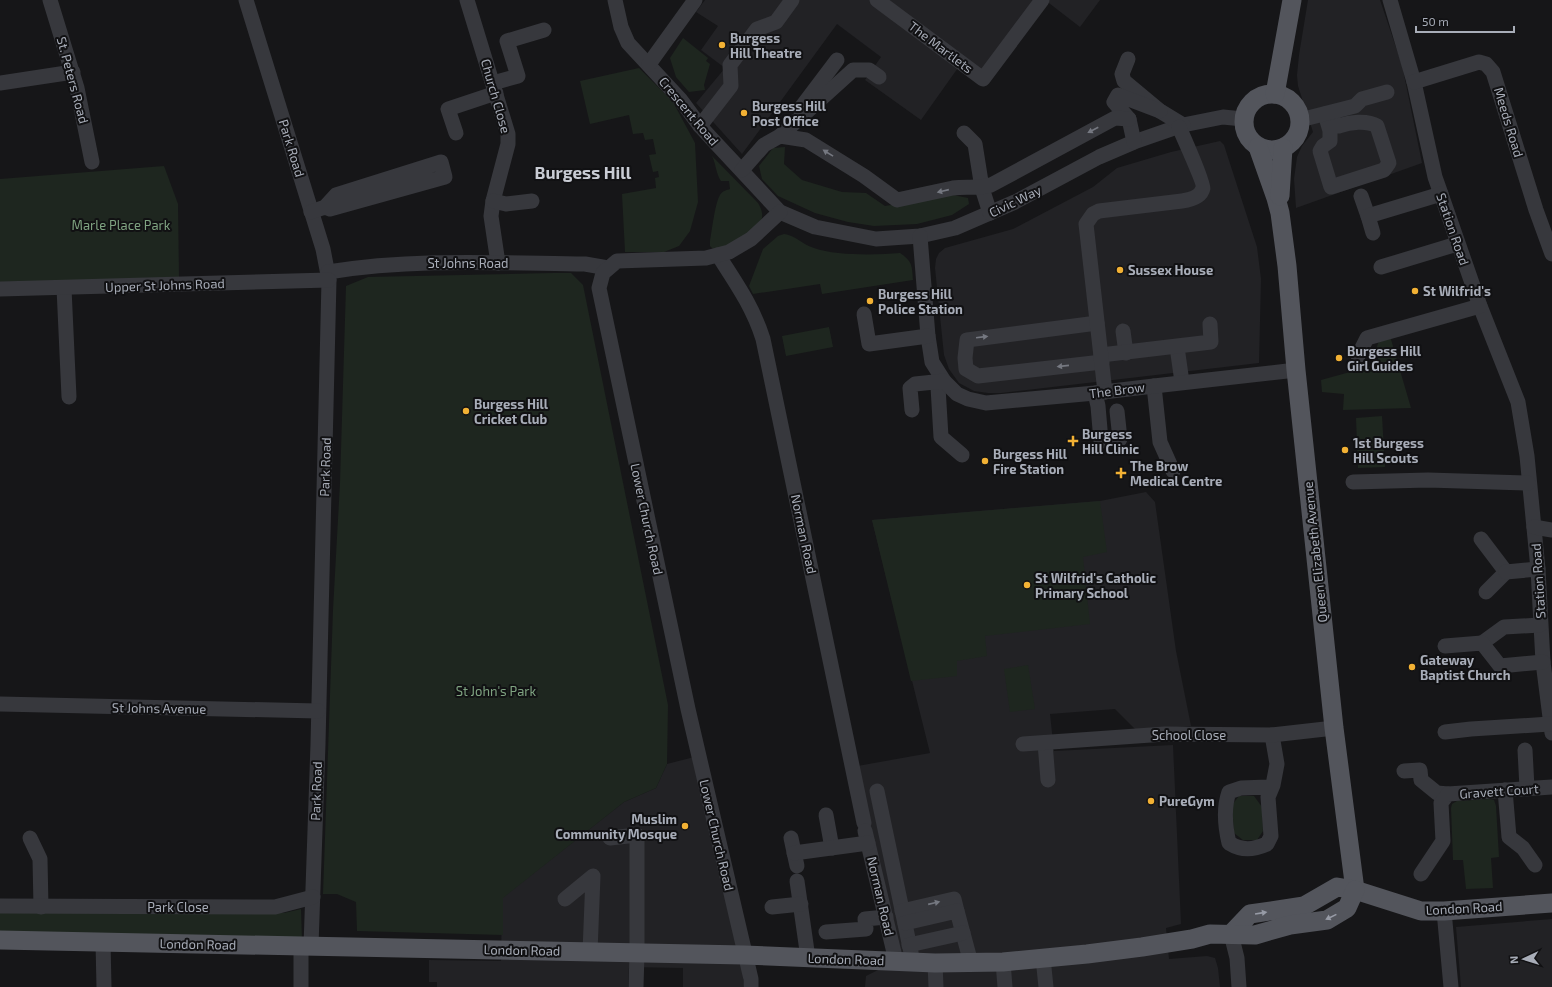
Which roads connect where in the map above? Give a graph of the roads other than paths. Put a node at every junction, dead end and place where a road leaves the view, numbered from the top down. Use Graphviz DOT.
graph roads {
  1 [pos="50,0"];
  2 [pos="246,0"];
  3 [pos="466,0"];
  4 [pos="615,0"];
  5 [pos="695,0"];
  6 [pos="792,0"];
  7 [pos="877,0"];
  8 [pos="1042,0"];
  9 [pos="1292,0"];
  10 [pos="1390,0"];
  11 [pos="544,30"];
  12 [pos="1128,59"];
  13 [pos="837,60"];
  14 [pos="649,64"];
  15 [pos="73,72"];
  16 [pos="879,77"];
  17 [pos="1414,82"];
  18 [pos="0,83"];
  19 [pos="494,88"];
  20 [pos="1275,94"];
  21 [pos="1388,97"];
  22 [pos="1160,111"];
  23 [pos="1325,114"];
  24 [pos="1129,118"];
  25 [pos="1243,119"];
  26 [pos="1300,120"];
  27 [pos="700,126"];
  28 [pos="1181,126"];
  29 [pos="456,133"];
  30 [pos="964,133"];
  31 [pos="780,136"];
  32 [pos="1134,142"];
  33 [pos="1258,147"];
  34 [pos="1283,148"];
  35 [pos="92,162"];
  36 [pos="742,170"];
  37 [pos="982,188"];
  38 [pos="1441,194"];
  39 [pos="1361,196"];
  40 [pos="494,201"];
  41 [pos="532,202"];
  42 [pos="318,210"];
  43 [pos="780,212"];
  44 [pos="990,213"];
  45 [pos="1280,214"];
  46 [pos="1368,216"];
  47 [pos="1372,234"];
  48 [pos="920,236"];
  49 [pos="1457,244"];
  50 [pos="718,254"];
  51 [pos="1552,254"];
  52 [pos="498,263"];
  53 [pos="1381,267"];
  54 [pos="608,268"];
  55 [pos="329,276"];
  56 [pos="64,288"];
  57 [pos="0,289"];
  58 [pos="1480,306"];
  59 [pos="864,314"];
  60 [pos="1097,323"];
  61 [pos="1210,324"];
  62 [pos="1123,331"];
  63 [pos="928,336"];
  64 [pos="1177,347"];
  65 [pos="1126,353"];
  66 [pos="1358,356"];
  67 [pos="1101,358"];
  68 [pos="1296,370"];
  69 [pos="944,381"];
  70 [pos="1182,382"];
  71 [pos="1154,386"];
  72 [pos="1100,393"];
  73 [pos="69,397"];
  74 [pos="912,410"];
  75 [pos="1117,411"];
  76 [pos="962,455"];
  77 [pos="1173,471"];
  78 [pos="1353,482"];
  79 [pos="1528,483"];
  80 [pos="1534,527"];
  81 [pos="1552,530"];
  82 [pos="1482,539"];
  83 [pos="1538,570"];
  84 [pos="1506,572"];
  85 [pos="1546,591"];
  86 [pos="1486,592"];
  87 [pos="1540,625"];
  88 [pos="1482,643"];
  89 [pos="1445,646"];
  90 [pos="1543,662"];
  91 [pos="0,704"];
  92 [pos="318,711"];
  93 [pos="1334,728"];
  94 [pos="1552,730"];
  95 [pos="1445,732"];
  96 [pos="1272,736"];
  97 [pos="1045,743"];
  98 [pos="1023,744"];
  99 [pos="1525,750"];
  100 [pos="1404,771"];
  101 [pos="1048,780"];
  102 [pos="1274,785"];
  103 [pos="1552,787"];
  104 [pos="1527,788"];
  105 [pos="1504,790"];
  106 [pos="876,791"];
  107 [pos="1448,794"];
  108 [pos="826,815"];
  109 [pos="866,832"];
  110 [pos="30,838"];
  111 [pos="610,838"];
  112 [pos="832,848"];
  113 [pos="1535,865"];
  114 [pos="1421,874"];
  115 [pos="1355,890"];
  116 [pos="313,897"];
  117 [pos="565,899"];
  118 [pos="1552,903"];
  119 [pos="801,904"];
  120 [pos="0,906"];
  121 [pos="41,907"];
  122 [pos="772,907"];
  123 [pos="1444,911"];
  124 [pos="886,917"];
  125 [pos="904,917"];
  126 [pos="826,932"];
  127 [pos="963,933"];
  128 [pos="1231,934"];
  129 [pos="0,940"];
  130 [pos="103,942"];
  131 [pos="306,946"];
  132 [pos="590,952"];
  133 [pos="637,953"];
  134 [pos="744,955"];
  135 [pos="906,956"];
  136 [pos="808,958"];
  137 [pos="1043,958"];
  138 [pos="1003,962"];
  139 [pos="935,963"];
  140 [pos="971,963"];
  141 [pos="104,987"];
  142 [pos="302,987"];
  143 [pos="636,987"];
  144 [pos="751,987"];
  145 [pos="936,987"];
  146 [pos="1005,987"];
  147 [pos="1046,987"];
  148 [pos="1239,987"];
  149 [pos="1451,987"];
  1 -- 15 [label="street, St. Peters Road"];
  2 -- 42 [label="street, Park Road"];
  3 -- 19 [label="street, Church Close"];
  4 -- 14 [label="street, Crescent Road"];
  5 -- 14 [label="street"];
  6 -- 27 [label="street"];
  7 -- 8 [label="street, The Martlets"];
  9 -- 20 [label="main road"];
  10 -- 17 [label="street, Station Road"];
  11 -- 19 [label="street"];
  12 -- 22 [label="street"];
  13 -- 31 [label="street"];
  14 -- 27 [label="street, Crescent Road"];
  15 -- 18 [label="street"];
  15 -- 35 [label="street, St. Peters Road"];
  16 -- 31 [label="street"];
  17 -- 38 [label="street, Station Road"];
  17 -- 51 [label="street, Meeds Road"];
  19 -- 29 [label="street"];
  19 -- 40 [label="street, Church Close"];
  20 -- 25 [label="main road"];
  20 -- 26 [label="main road"];
  21 -- 23 [label="street"];
  22 -- 24 [label="street"];
  22 -- 28 [label="street"];
  23 -- 23 [label="street"];
  23 -- 26 [label="street"];
  24 -- 32 [label="street"];
  24 -- 37 [label="street, one-way"];
  25 -- 28 [label="street, Civic Way"];
  25 -- 33 [label="main road, Queen Elizabeth Avenue"];
  26 -- 34 [label="main road"];
  27 -- 36 [label="street, Crescent Road"];
  28 -- 32 [label="street, Civic Way"];
  28 -- 60 [label="street"];
  30 -- 37 [label="street"];
  31 -- 36 [label="street"];
  37 -- 31 [label="street, one-way"];
  32 -- 44 [label="street, Civic Way"];
  33 -- 34 [label="main road"];
  33 -- 45 [label="main road, Queen Elizabeth Avenue"];
  34 -- 45 [label="main road, Queen Elizabeth Avenue"];
  36 -- 43 [label="street, Crescent Road"];
  37 -- 44 [label="street"];
  38 -- 46 [label="street"];
  38 -- 49 [label="street, Station Road"];
  39 -- 46 [label="street"];
  40 -- 41 [label="street"];
  40 -- 52 [label="street, Church Close"];
  42 -- 42 [label="street"];
  42 -- 55 [label="street, Park Road"];
  43 -- 48 [label="street, Civic Way"];
  43 -- 50 [label="street"];
  44 -- 48 [label="street, Civic Way"];
  45 -- 68 [label="main road, Queen Elizabeth Avenue"];
  46 -- 47 [label="street"];
  48 -- 63 [label="street, The Brow"];
  49 -- 53 [label="street"];
  49 -- 58 [label="street, Station Road"];
  50 -- 54 [label="street"];
  50 -- 109 [label="street, Norman Road"];
  52 -- 54 [label="street, St Johns Road"];
  52 -- 55 [label="street, St Johns Road"];
  54 -- 134 [label="street, Lower Church Road"];
  55 -- 56 [label="street, Upper St Johns Road"];
  55 -- 92 [label="street, Park Road"];
  56 -- 57 [label="street, Upper St Johns Road"];
  56 -- 73 [label="street"];
  58 -- 66 [label="street"];
  58 -- 79 [label="street, Station Road"];
  59 -- 63 [label="street"];
  60 -- 67 [label="street"];
  67 -- 60 [label="street, one-way"];
  61 -- 64 [label="street"];
  62 -- 65 [label="street"];
  63 -- 69 [label="street, The Brow"];
  64 -- 65 [label="street"];
  64 -- 70 [label="street"];
  65 -- 67 [label="street"];
  67 -- 72 [label="street"];
  68 -- 70 [label="street, The Brow"];
  68 -- 93 [label="main road, Queen Elizabeth Avenue"];
  69 -- 72 [label="street, The Brow"];
  69 -- 74 [label="street"];
  69 -- 76 [label="street"];
  70 -- 71 [label="street, The Brow"];
  71 -- 72 [label="street, The Brow"];
  71 -- 77 [label="street"];
  72 -- 75 [label="street"];
  78 -- 79 [label="street"];
  79 -- 80 [label="street, Station Road"];
  80 -- 81 [label="street, Station Road"];
  80 -- 83 [label="street, Station Road"];
  82 -- 84 [label="street"];
  83 -- 84 [label="street"];
  83 -- 85 [label="street, Station Road"];
  84 -- 86 [label="street"];
  85 -- 87 [label="street, Station Road"];
  87 -- 88 [label="street"];
  87 -- 90 [label="street, Station Road"];
  88 -- 89 [label="street"];
  88 -- 90 [label="street"];
  90 -- 94 [label="street, Station Road"];
  91 -- 92 [label="street, St Johns Avenue"];
  92 -- 116 [label="street, Park Road"];
  93 -- 96 [label="street, School Close"];
  93 -- 115 [label="main road, Queen Elizabeth Avenue"];
  94 -- 95 [label="street"];
  96 -- 97 [label="street, School Close"];
  96 -- 102 [label="street"];
  97 -- 98 [label="street, School Close"];
  97 -- 101 [label="street"];
  99 -- 104 [label="street"];
  100 -- 107 [label="street"];
  102 -- 102 [label="street"];
  103 -- 104 [label="street, Gravett Court"];
  104 -- 105 [label="street, Gravett Court"];
  105 -- 107 [label="street, Gravett Court"];
  105 -- 113 [label="street"];
  106 -- 125 [label="street"];
  107 -- 114 [label="street, Gravett Court"];
  108 -- 112 [label="street"];
  109 -- 112 [label="street"];
  109 -- 124 [label="street, Norman Road"];
  110 -- 121 [label="street"];
  111 -- 133 [label="street"];
  112 -- 119 [label="street"];
  115 -- 123 [label="main road, London Road"];
  115 -- 128 [label="main road, London Road"];
  116 -- 121 [label="street, Park Close"];
  116 -- 131 [label="street, Park Road"];
  117 -- 132 [label="street"];
  118 -- 123 [label="main road, London Road"];
  119 -- 122 [label="street"];
  119 -- 136 [label="street"];
  120 -- 121 [label="street, Park Close"];
  123 -- 149 [label="street"];
  124 -- 126 [label="street"];
  124 -- 135 [label="street, Norman Road"];
  125 -- 127 [label="street, one-way"];
  125 -- 135 [label="street"];
  127 -- 135 [label="street"];
  127 -- 140 [label="street"];
  128 -- 137 [label="main road, London Road"];
  128 -- 148 [label="street"];
  129 -- 130 [label="main road, London Road"];
  130 -- 131 [label="main road, London Road"];
  130 -- 141 [label="street"];
  131 -- 132 [label="main road, London Road"];
  131 -- 142 [label="street, Park Road"];
  132 -- 133 [label="main road, London Road"];
  133 -- 134 [label="main road, London Road"];
  133 -- 143 [label="street"];
  134 -- 136 [label="main road, London Road"];
  134 -- 144 [label="street, Lower Church Road"];
  135 -- 136 [label="main road, London Road"];
  135 -- 139 [label="main road, London Road"];
  137 -- 138 [label="main road, London Road"];
  137 -- 147 [label="street"];
  138 -- 140 [label="main road, London Road"];
  138 -- 146 [label="street"];
  139 -- 140 [label="main road, London Road"];
  139 -- 145 [label="street"];
}
